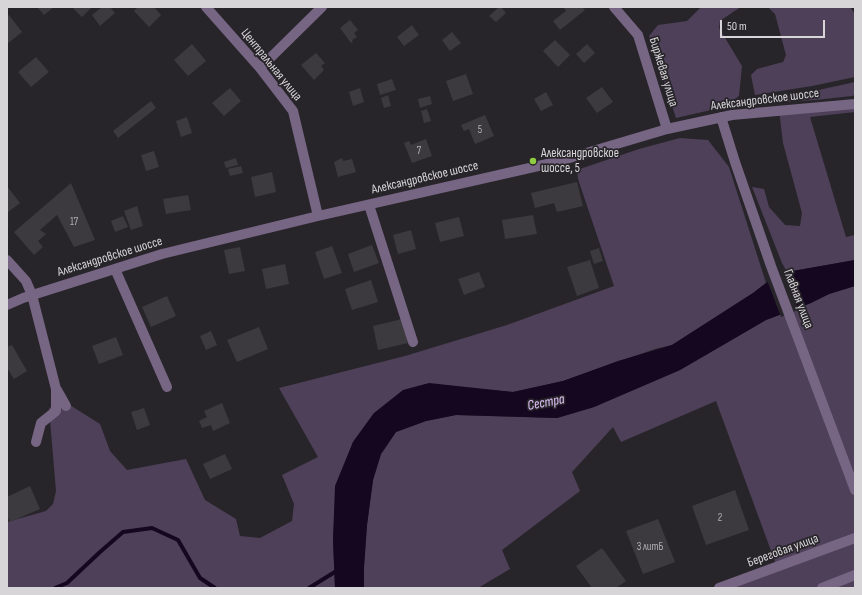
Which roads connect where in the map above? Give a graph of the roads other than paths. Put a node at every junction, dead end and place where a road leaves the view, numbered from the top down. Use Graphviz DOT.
graph roads {
  1 [pos="206,7"];
  2 [pos="322,7"];
  3 [pos="614,7"];
  4 [pos="260,68"];
  5 [pos="855,104"];
  6 [pos="722,117"];
  7 [pos="667,129"];
  8 [pos="369,205"];
  9 [pos="318,216"];
  10 [pos="7,260"];
  11 [pos="115,269"];
  12 [pos="32,295"];
  13 [pos="7,305"];
  14 [pos="413,342"];
  15 [pos="167,387"];
  16 [pos="56,389"];
  17 [pos="66,406"];
  18 [pos="36,442"];
  19 [pos="855,490"];
  20 [pos="855,538"];
  21 [pos="855,575"];
  22 [pos="719,588"];
  23 [pos="822,588"];
  1 -- 4 [label="street, Центральная улица"];
  2 -- 4 [label="street"];
  3 -- 7 [label="street, Биржевая улица"];
  4 -- 9 [label="street, Центральная улица"];
  5 -- 6 [label="street, Александровское шоссе"];
  6 -- 7 [label="street, Александровское шоссе"];
  6 -- 19 [label="street, Главная улица"];
  7 -- 8 [label="street, Александровское шоссе"];
  8 -- 9 [label="street, Александровское шоссе"];
  8 -- 14 [label="street"];
  9 -- 11 [label="street, Александровское шоссе"];
  10 -- 12 [label="street"];
  11 -- 12 [label="street, Александровское шоссе"];
  11 -- 15 [label="street"];
  12 -- 13 [label="street, Александровское шоссе"];
  12 -- 16 [label="street"];
  16 -- 17 [label="street"];
  16 -- 18 [label="street"];
  20 -- 22 [label="street, Береговая улица"];
  21 -- 23 [label="street"];
}
